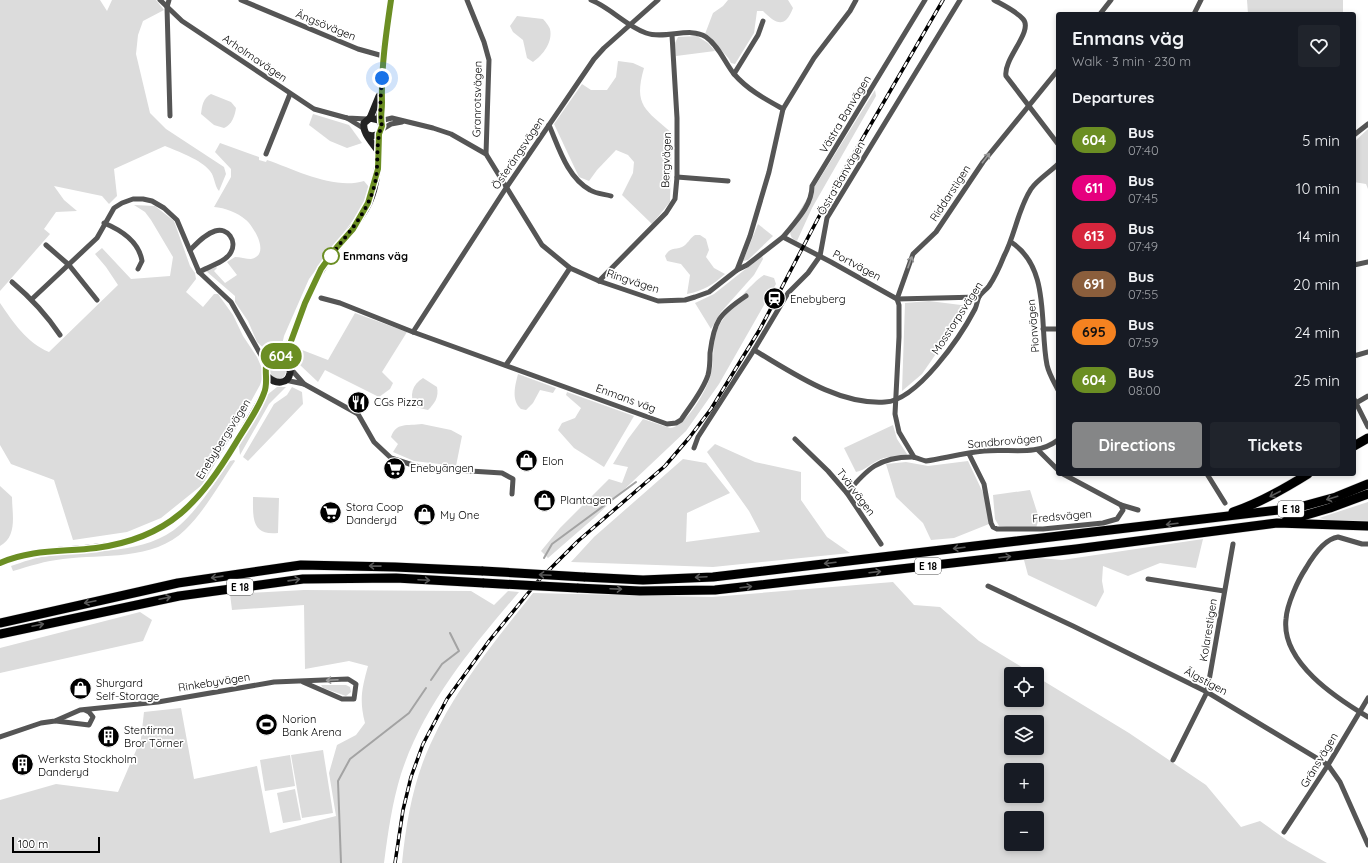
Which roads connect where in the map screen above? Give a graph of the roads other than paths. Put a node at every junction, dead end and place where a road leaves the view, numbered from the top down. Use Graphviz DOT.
graph roads {
  1 [pos="160,0"];
  2 [pos="169,0"];
  3 [pos="241,0"];
  4 [pos="391,0"];
  5 [pos="467,0"];
  6 [pos="591,0"];
  7 [pos="658,0"];
  8 [pos="856,0"];
  9 [pos="926,0"];
  10 [pos="960,0"];
  11 [pos="994,0"];
  12 [pos="1111,0"];
  13 [pos="1201,0"];
  14 [pos="167,7"];
  15 [pos="1102,12"];
  16 [pos="1195,12"];
  17 [pos="763,21"];
  18 [pos="630,24"];
  19 [pos="672,35"];
  20 [pos="383,56"];
  21 [pos="1056,73"];
  22 [pos="734,74"];
  23 [pos="381,90"];
  24 [pos="290,94"];
  25 [pos="1030,106"];
  26 [pos="783,109"];
  27 [pos="170,116"];
  28 [pos="346,118"];
  29 [pos="368,118"];
  30 [pos="380,120"];
  31 [pos="402,122"];
  32 [pos="1368,124"];
  33 [pos="549,125"];
  34 [pos="363,128"];
  35 [pos="380,132"];
  36 [pos="1356,133"];
  37 [pos="368,135"];
  38 [pos="1056,142"];
  39 [pos="378,151"];
  40 [pos="266,154"];
  41 [pos="486,154"];
  42 [pos="1056,166"];
  43 [pos="677,177"];
  44 [pos="728,181"];
  45 [pos="506,188"];
  46 [pos="611,196"];
  47 [pos="104,223"];
  48 [pos="783,237"];
  49 [pos="1011,242"];
  50 [pos="46,245"];
  51 [pos="190,250"];
  52 [pos="820,256"];
  53 [pos="1368,262"];
  54 [pos="69,265"];
  55 [pos="1356,265"];
  56 [pos="570,268"];
  57 [pos="138,269"];
  58 [pos="737,270"];
  59 [pos="198,272"];
  60 [pos="599,281"];
  61 [pos="12,282"];
  62 [pos="746,296"];
  63 [pos="979,297"];
  64 [pos="321,298"];
  65 [pos="32,299"];
  66 [pos="897,299"];
  67 [pos="97,300"];
  68 [pos="1043,329"];
  69 [pos="1056,329"];
  70 [pos="414,332"];
  71 [pos="60,335"];
  72 [pos="290,344"];
  73 [pos="754,350"];
  74 [pos="258,351"];
  75 [pos="1368,352"];
  76 [pos="1356,355"];
  77 [pos="276,359"];
  78 [pos="506,365"];
  79 [pos="266,366"];
  80 [pos="289,367"];
  81 [pos="268,377"];
  82 [pos="285,380"];
  83 [pos="276,383"];
  84 [pos="304,384"];
  85 [pos="1056,386"];
  86 [pos="264,393"];
  87 [pos="1368,396"];
  88 [pos="896,400"];
  89 [pos="1356,401"];
  90 [pos="1356,403"];
  91 [pos="1368,427"];
  92 [pos="1368,438"];
  93 [pos="795,439"];
  94 [pos="1056,442"];
  95 [pos="1356,445"];
  96 [pos="694,448"];
  97 [pos="1038,450"];
  98 [pos="969,454"];
  99 [pos="914,457"];
  100 [pos="1056,468"];
  101 [pos="1067,476"];
  102 [pos="1208,476"];
  103 [pos="1305,476"];
  104 [pos="1368,484"];
  105 [pos="847,493"];
  106 [pos="512,494"];
  107 [pos="1368,494"];
  108 [pos="1225,503"];
  109 [pos="1121,505"];
  110 [pos="1138,510"];
  111 [pos="1211,519"];
  112 [pos="1277,524"];
  113 [pos="1368,526"];
  114 [pos="881,544"];
  115 [pos="1232,544"];
  116 [pos="1368,544"];
  117 [pos="0,563"];
  118 [pos="1148,579"];
  119 [pos="988,586"];
  120 [pos="1224,591"];
  121 [pos="0,623"];
  122 [pos="0,634"];
  123 [pos="302,682"];
  124 [pos="1207,692"];
  125 [pos="1368,698"];
  126 [pos="80,710"];
  127 [pos="1360,712"];
  128 [pos="1368,717"];
  129 [pos="55,721"];
  130 [pos="0,737"];
  131 [pos="1173,760"];
  132 [pos="1328,765"];
  133 [pos="1284,832"];
  134 [pos="1368,845"];
  1 -- 14 [label="street, Arholmavägen"];
  2 -- 14 [label="street"];
  3 -- 20 [label="street, Ängsövägen"];
  4 -- 20 [label="main road"];
  5 -- 41 [label="street, Granrotsvägen"];
  6 -- 18 [label="street"];
  7 -- 18 [label="street, Österängsvägen"];
  8 -- 26 [label="street"];
  9 -- 48 [label="street, Västra Banvägen"];
  10 -- 52 [label="street, Östra Banvägen"];
  11 -- 25 [label="street"];
  12 -- 15 [label="street"];
  13 -- 16 [label="street"];
  14 -- 24 [label="street, Arholmavägen"];
  14 -- 27 [label="street"];
  17 -- 22 [label="street"];
  18 -- 19 [label="street"];
  18 -- 33 [label="street, Österängsvägen"];
  19 -- 22 [label="street"];
  19 -- 43 [label="street, Bergvägen"];
  20 -- 23 [label="main road"];
  21 -- 25 [label="street, Riddarstigen"];
  22 -- 26 [label="street"];
  23 -- 29 [label="main road"];
  23 -- 30 [label="main road"];
  24 -- 28 [label="street, Arholmavägen"];
  24 -- 40 [label="street"];
  25 -- 38 [label="street"];
  66 -- 25 [label="street, Riddarstigen, one-way"];
  26 -- 58 [label="street"];
  28 -- 29 [label="street, Arholmavägen"];
  28 -- 34 [label="street, Arholmavägen"];
  29 -- 30 [label="main road"];
  29 -- 34 [label="main road"];
  30 -- 31 [label="street, Ringvägen"];
  30 -- 35 [label="main road"];
  31 -- 35 [label="street"];
  31 -- 41 [label="street, Ringvägen"];
  32 -- 36 [label="street"];
  33 -- 45 [label="street, Österängsvägen"];
  33 -- 46 [label="street"];
  34 -- 37 [label="main road"];
  35 -- 37 [label="main road"];
  35 -- 39 [label="main road"];
  37 -- 39 [label="main road"];
  39 -- 72 [label="main road"];
  41 -- 45 [label="street, Ringvägen"];
  42 -- 49 [label="street, Mosstorpsvägen"];
  43 -- 44 [label="street"];
  43 -- 60 [label="street, Bergvägen"];
  45 -- 56 [label="street, Ringvägen"];
  45 -- 70 [label="street, Österängsvägen"];
  47 -- 51 [label="street"];
  47 -- 54 [label="street"];
  47 -- 57 [label="street"];
  48 -- 52 [label="street, Portvägen"];
  48 -- 58 [label="street"];
  49 -- 63 [label="street, Mosstorpsvägen"];
  49 -- 68 [label="street, Pionvägen"];
  50 -- 54 [label="street"];
  51 -- 59 [label="street"];
  51 -- 59 [label="street"];
  52 -- 66 [label="street, Portvägen"];
  52 -- 73 [label="street, Östra Banvägen"];
  53 -- 55 [label="street"];
  54 -- 65 [label="street"];
  54 -- 67 [label="street"];
  56 -- 60 [label="street, Ringvägen"];
  56 -- 78 [label="street"];
  58 -- 60 [label="street, Ringvägen"];
  59 -- 74 [label="street"];
  61 -- 65 [label="street"];
  62 -- 78 [label="street, Enmans väg"];
  63 -- 66 [label="street"];
  63 -- 88 [label="street, Mosstorpsvägen"];
  64 -- 70 [label="street, Enmans väg"];
  65 -- 71 [label="street"];
  66 -- 88 [label="street, Riddarstigen"];
  68 -- 69 [label="street"];
  68 -- 85 [label="street, Pionvägen"];
  70 -- 78 [label="street, Enmans väg"];
  72 -- 77 [label="main road"];
  72 -- 80 [label="main road"];
  73 -- 88 [label="street"];
  73 -- 96 [label="street, Östra Banvägen"];
  74 -- 77 [label="street"];
  74 -- 79 [label="street"];
  75 -- 76 [label="street"];
  77 -- 79 [label="main road"];
  77 -- 80 [label="main road"];
  79 -- 81 [label="main road, Enebybergsvägen"];
  80 -- 82 [label="main road"];
  80 -- 84 [label="street"];
  81 -- 83 [label="main road"];
  81 -- 86 [label="main road, Enebybergsvägen"];
  82 -- 83 [label="main road, Enebybergsvägen"];
  82 -- 84 [label="street"];
  83 -- 86 [label="main road, Enebybergsvägen"];
  84 -- 106 [label="street"];
  86 -- 117 [label="main road, Enebybergsvägen"];
  87 -- 89 [label="street"];
  88 -- 99 [label="street, Riddarstigen"];
  90 -- 91 [label="street"];
  92 -- 95 [label="highway"];
  93 -- 105 [label="street, Tvärvägen"];
  94 -- 97 [label="street, Sandbrovägen"];
  97 -- 98 [label="street, Sandbrovägen"];
  97 -- 100 [label="street"];
  98 -- 99 [label="street, Sandbrovägen"];
  98 -- 109 [label="street, Fredsvägen"];
  99 -- 105 [label="street, Sandbrovägen"];
  101 -- 109 [label="street, Fredsvägen"];
  102 -- 108 [label="street"];
  103 -- 111 [label="highway, E 18, one-way"];
  104 -- 111 [label="highway, E 18, one-way"];
  105 -- 114 [label="street, Tvärvägen"];
  107 -- 112 [label="highway, E 18"];
  109 -- 110 [label="street, Fredsvägen"];
  111 -- 121 [label="highway, E 18, one-way, bridge"];
  112 -- 113 [label="highway"];
  122 -- 112 [label="highway, E 18, one-way, bridge"];
  115 -- 120 [label="street, Kolarestigen"];
  116 -- 127 [label="street"];
  118 -- 120 [label="street"];
  119 -- 124 [label="street, Älgstigen"];
  120 -- 124 [label="street, Kolarestigen"];
  123 -- 123 [label="street, Rinkebyvägen, one-way"];
  123 -- 126 [label="street, Rinkebyvägen"];
  124 -- 131 [label="street, Kolarestigen"];
  124 -- 132 [label="street, Älgstigen"];
  125 -- 127 [label="street, Gränsvägen"];
  126 -- 129 [label="street, Rinkebyvägen"];
  126 -- 129 [label="street, Rinkebyvägen"];
  127 -- 128 [label="street"];
  127 -- 132 [label="street, Gränsvägen"];
  129 -- 130 [label="street, Rinkebyvägen"];
  132 -- 133 [label="street, Gränsvägen"];
  132 -- 134 [label="street, Älgstigen"];
}
